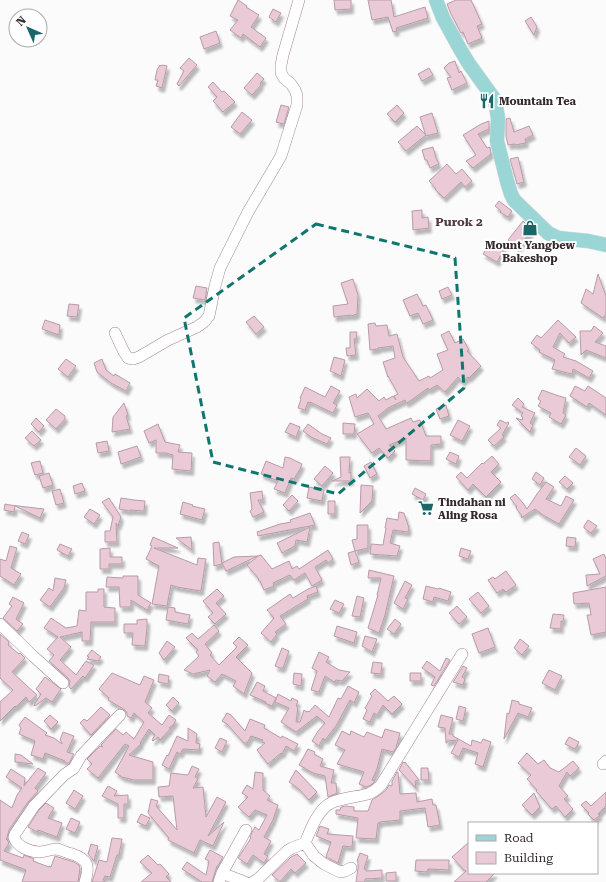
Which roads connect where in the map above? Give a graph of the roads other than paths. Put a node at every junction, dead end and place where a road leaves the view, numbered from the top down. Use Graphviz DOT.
graph roads {
  1 [pos="299,0"];
  2 [pos="436,0"];
  3 [pos="606,245"];
  4 [pos="115,333"];
  5 [pos="1,628"];
  6 [pos="462,654"];
  7 [pos="63,683"];
  8 [pos="120,715"];
  9 [pos="246,830"];
  10 [pos="304,843"];
  11 [pos="351,868"];
  12 [pos="220,877"];
  13 [pos="85,882"];
  14 [pos="245,882"];
  15 [pos="253,882"];
  1 -- 4 [label="street"];
  2 -- 3 [label="main road"];
  5 -- 7 [label="street"];
  6 -- 10 [label="street"];
  8 -- 13 [label="street"];
  9 -- 12 [label="street"];
  10 -- 11 [label="street"];
  10 -- 15 [label="street"];
  12 -- 14 [label="street"];
}
